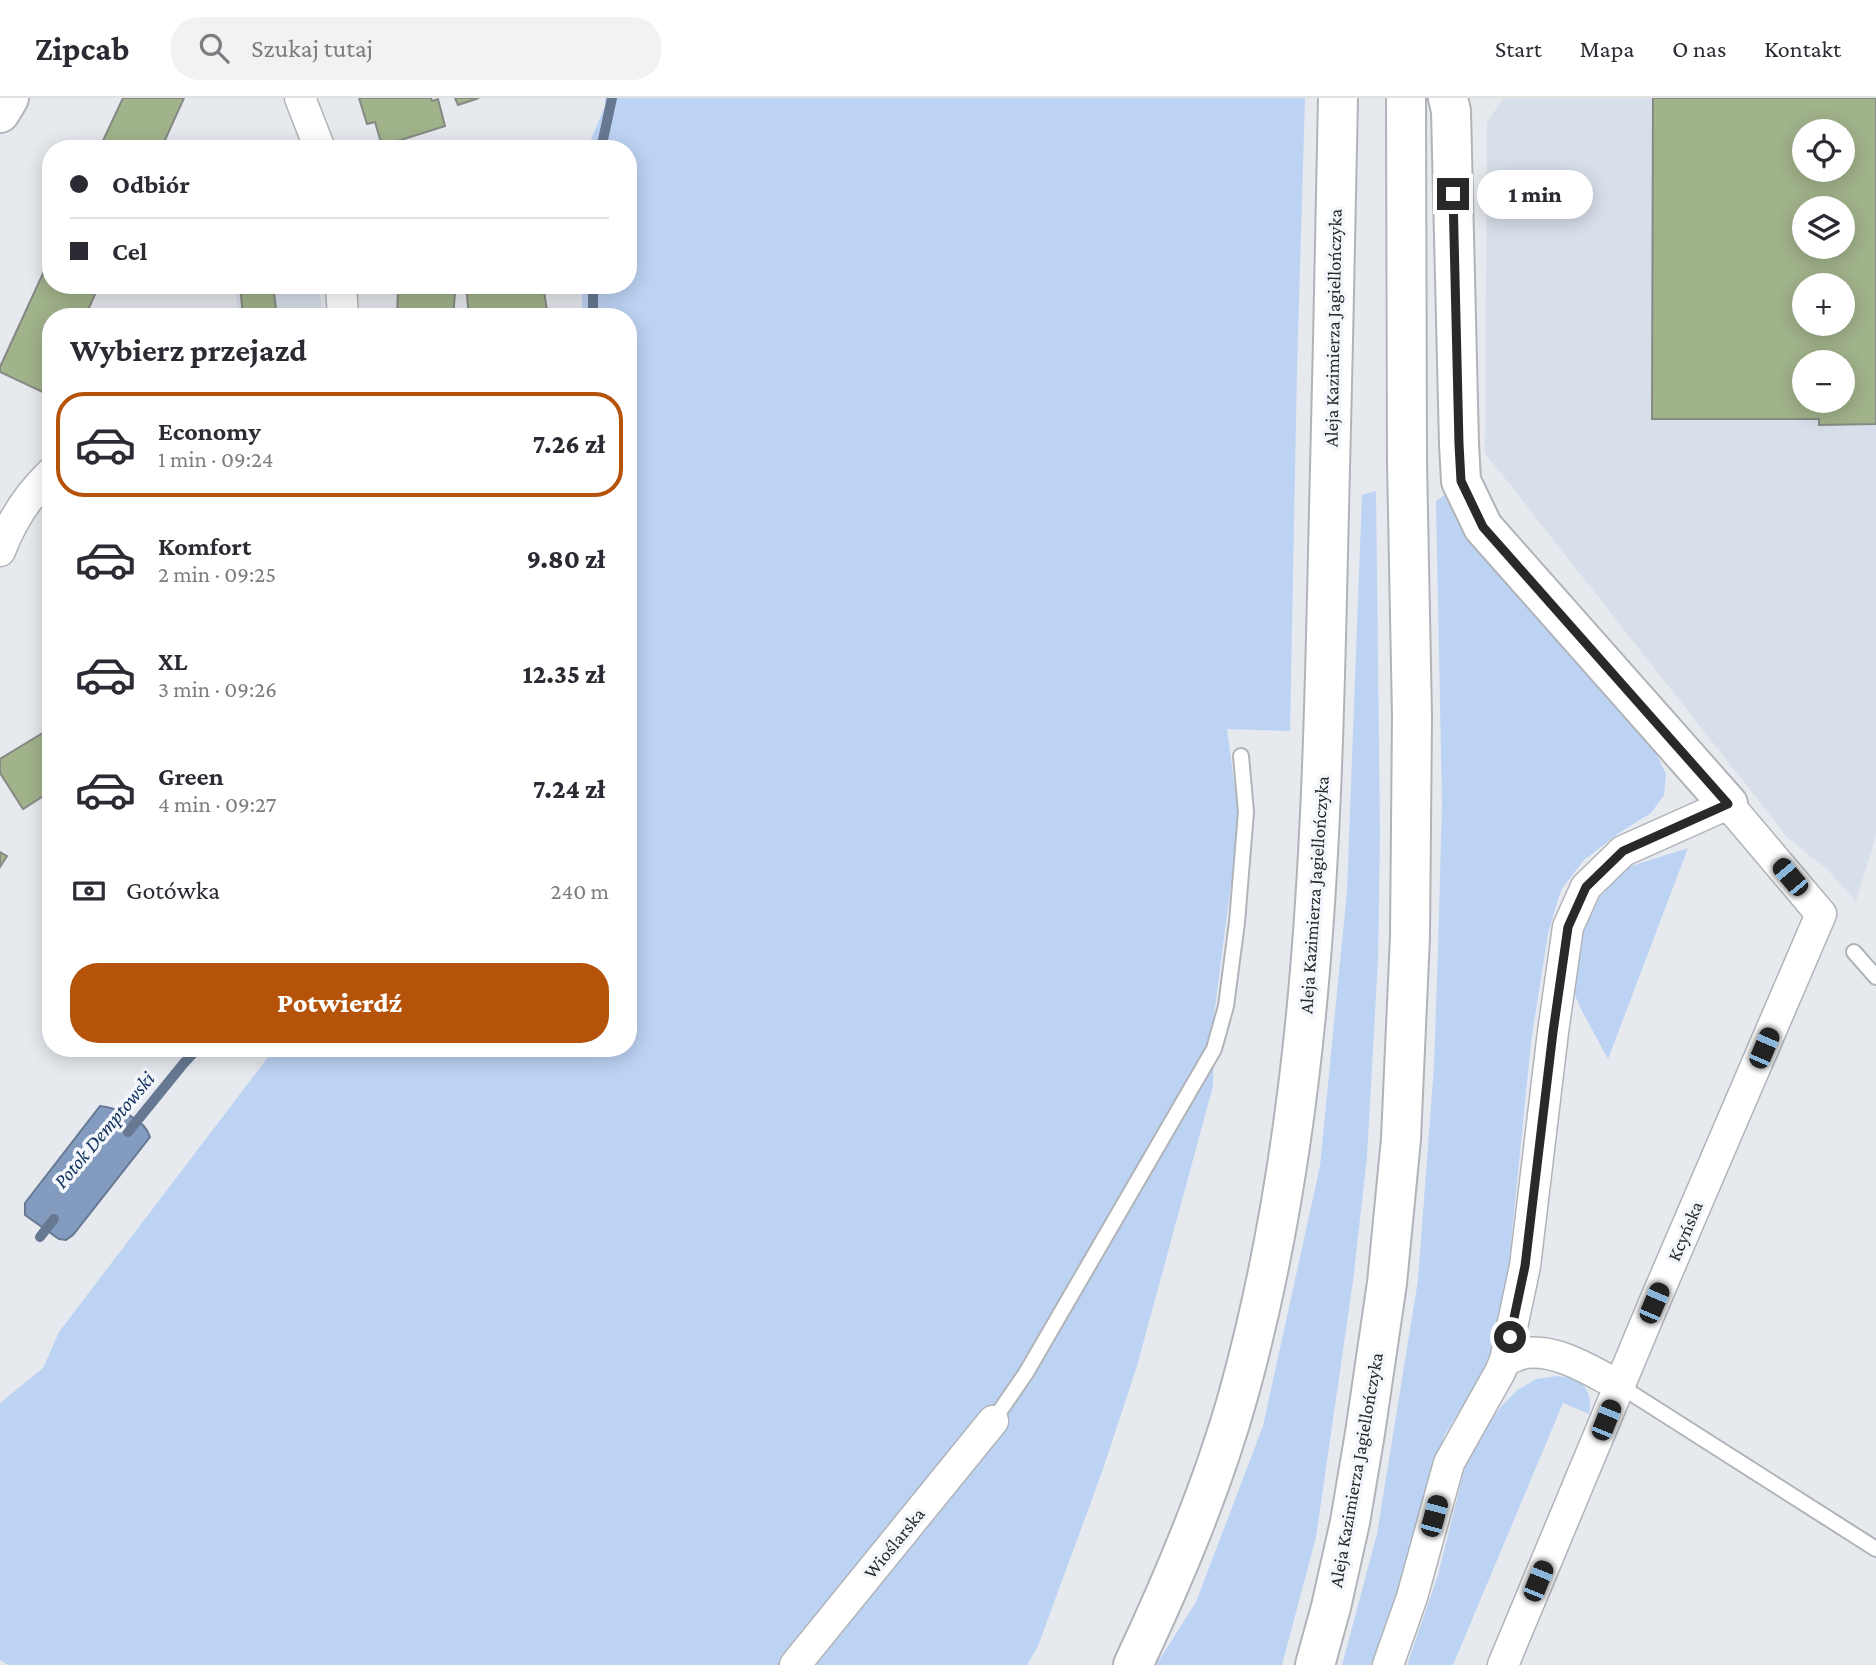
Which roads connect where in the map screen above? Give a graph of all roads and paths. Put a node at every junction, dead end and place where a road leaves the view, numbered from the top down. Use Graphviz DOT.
graph roads {
  1 [pos="9,98"];
  2 [pos="300,98"];
  3 [pos="1338,98"];
  4 [pos="1406,98"];
  5 [pos="1448,98"];
  6 [pos="0,113"];
  7 [pos="316,140"];
  8 [pos="42,481"];
  9 [pos="0,551"];
  10 [pos="1241,756"];
  11 [pos="1728,804"];
  12 [pos="1854,952"];
  13 [pos="1876,977"];
  14 [pos="1505,1360"];
  15 [pos="1620,1386"];
  16 [pos="993,1421"];
  17 [pos="1876,1549"];
  18 [pos="795,1665"];
  19 [pos="1133,1665"];
  20 [pos="1315,1665"];
  21 [pos="1388,1665"];
  22 [pos="1503,1665"];
  1 -- 6 [label="main road"];
  2 -- 7 [label="street"];
  3 -- 19 [label="main road, Aleja Kazimierza Jagiellończyka"];
  4 -- 20 [label="main road, Aleja Kazimierza Jagiellończyka"];
  5 -- 11 [label="main road"];
  8 -- 9 [label="street"];
  10 -- 16 [label="lane"];
  11 -- 14 [label="street"];
  11 -- 15 [label="street, Kcyńska"];
  12 -- 13 [label="lane"];
  14 -- 15 [label="street"];
  14 -- 21 [label="street"];
  15 -- 17 [label="lane"];
  15 -- 22 [label="street, Kcyńska"];
  16 -- 18 [label="street, Wioślarska"];
}
